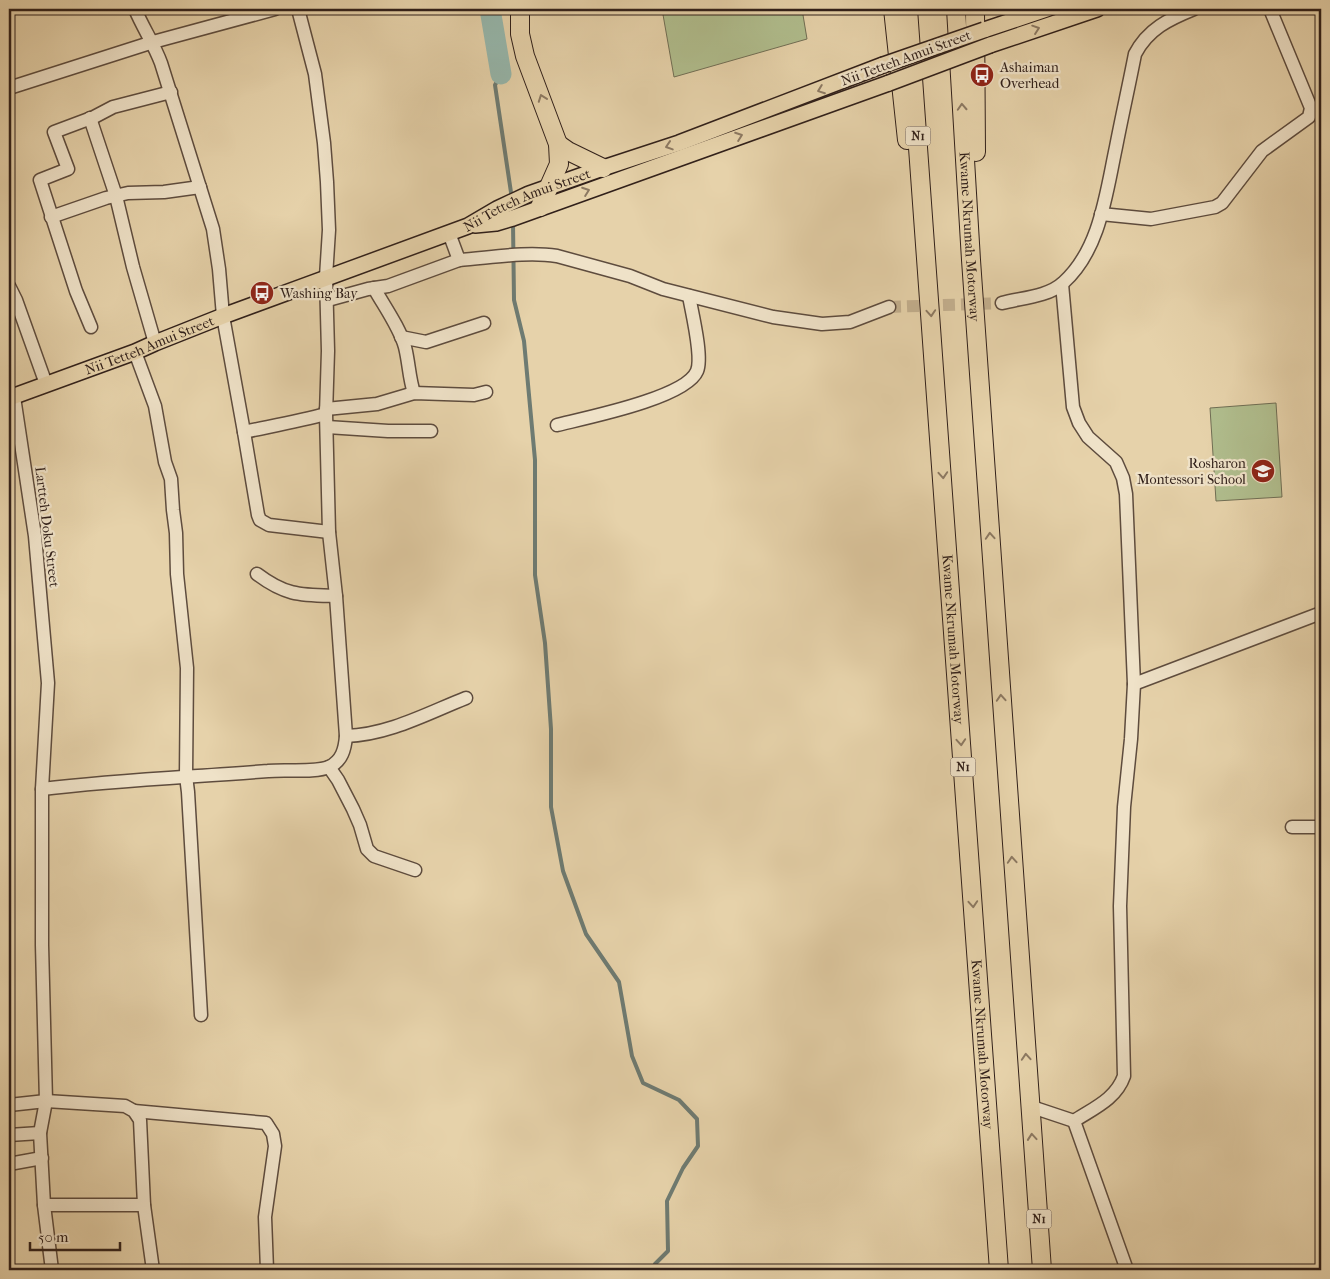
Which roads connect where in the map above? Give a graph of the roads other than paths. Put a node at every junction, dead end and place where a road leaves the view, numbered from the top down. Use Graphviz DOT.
graph roads {
  1 [pos="136,9"];
  2 [pos="275,9"];
  3 [pos="298,9"];
  4 [pos="520,9"];
  5 [pos="893,9"];
  6 [pos="908,9"];
  7 [pos="956,9"];
  8 [pos="975,9"];
  9 [pos="1047,9"];
  10 [pos="1097,9"];
  11 [pos="1194,9"];
  12 [pos="1270,9"];
  13 [pos="153,42"];
  14 [pos="9,88"];
  15 [pos="171,92"];
  16 [pos="90,118"];
  17 [pos="558,144"];
  18 [pos="602,168"];
  19 [pos="550,186"];
  20 [pos="200,187"];
  21 [pos="116,196"];
  22 [pos="540,207"];
  23 [pos="1102,214"];
  24 [pos="52,217"];
  25 [pos="468,226"];
  26 [pos="449,233"];
  27 [pos="459,260"];
  28 [pos="970,260"];
  29 [pos="928,264"];
  30 [pos="326,277"];
  31 [pos="1062,284"];
  32 [pos="9,286"];
  33 [pos="374,288"];
  34 [pos="690,296"];
  35 [pos="328,300"];
  36 [pos="1002,303"];
  37 [pos="889,307"];
  38 [pos="223,316"];
  39 [pos="484,324"];
  40 [pos="91,327"];
  41 [pos="401,337"];
  42 [pos="155,343"];
  43 [pos="135,352"];
  44 [pos="46,384"];
  45 [pos="486,392"];
  46 [pos="414,394"];
  47 [pos="11,398"];
  48 [pos="326,416"];
  49 [pos="557,425"];
  50 [pos="431,431"];
  51 [pos="244,432"];
  52 [pos="329,532"];
  53 [pos="256,574"];
  54 [pos="336,596"];
  55 [pos="1321,613"];
  56 [pos="1134,684"];
  57 [pos="466,698"];
  58 [pos="346,736"];
  59 [pos="329,767"];
  60 [pos="186,776"];
  61 [pos="42,790"];
  62 [pos="1292,827"];
  63 [pos="1321,827"];
  64 [pos="414,870"];
  65 [pos="201,1015"];
  66 [pos="46,1100"];
  67 [pos="9,1105"];
  68 [pos="1030,1106"];
  69 [pos="134,1111"];
  70 [pos="1074,1120"];
  71 [pos="40,1133"];
  72 [pos="9,1135"];
  73 [pos="42,1158"];
  74 [pos="9,1164"];
  75 [pos="44,1205"];
  76 [pos="144,1205"];
  77 [pos="52,1270"];
  78 [pos="153,1270"];
  79 [pos="267,1270"];
  80 [pos="999,1270"];
  81 [pos="1042,1270"];
  82 [pos="1127,1270"];
  1 -- 13 [label="street"];
  2 -- 13 [label="street"];
  3 -- 30 [label="street"];
  17 -- 4 [label="highway, one-way"];
  5 -- 29 [label="highway"];
  6 -- 29 [label="highway, Kwame Nkrumah Motorway / N1"];
  28 -- 7 [label="highway, Kwame Nkrumah Motorway / N1, one-way"];
  8 -- 28 [label="highway"];
  9 -- 18 [label="main road, Nii Tetteh Amui Street, one-way, bridge"];
  22 -- 10 [label="main road, one-way, bridge"];
  11 -- 23 [label="street"];
  12 -- 23 [label="street"];
  13 -- 14 [label="street"];
  13 -- 15 [label="street"];
  15 -- 16 [label="street"];
  15 -- 20 [label="street"];
  16 -- 21 [label="street"];
  16 -- 24 [label="street"];
  17 -- 18 [label="highway"];
  17 -- 19 [label="highway"];
  18 -- 19 [label="main road, Nii Tetteh Amui Street"];
  19 -- 22 [label="highway"];
  19 -- 25 [label="main road, Nii Tetteh Amui Street"];
  20 -- 21 [label="street"];
  20 -- 38 [label="street"];
  21 -- 24 [label="street"];
  21 -- 42 [label="street"];
  22 -- 25 [label="main road"];
  23 -- 31 [label="street"];
  24 -- 40 [label="street"];
  25 -- 26 [label="main road, Nii Tetteh Amui Street"];
  26 -- 27 [label="street"];
  26 -- 30 [label="main road, Nii Tetteh Amui Street"];
  27 -- 33 [label="street"];
  27 -- 34 [label="street"];
  68 -- 28 [label="highway, Kwame Nkrumah Motorway / N1, one-way"];
  29 -- 80 [label="highway, Kwame Nkrumah Motorway / N1, one-way"];
  30 -- 35 [label="street"];
  30 -- 38 [label="main road, Nii Tetteh Amui Street"];
  31 -- 36 [label="street"];
  31 -- 56 [label="street"];
  32 -- 44 [label="street"];
  33 -- 35 [label="street"];
  33 -- 41 [label="street"];
  34 -- 37 [label="street"];
  34 -- 49 [label="street"];
  35 -- 48 [label="street"];
  38 -- 42 [label="main road, Nii Tetteh Amui Street"];
  38 -- 51 [label="street"];
  39 -- 41 [label="street"];
  41 -- 46 [label="street"];
  42 -- 43 [label="main road, Nii Tetteh Amui Street"];
  43 -- 44 [label="main road, Nii Tetteh Amui Street"];
  43 -- 60 [label="street"];
  44 -- 47 [label="main road, Nii Tetteh Amui Street"];
  45 -- 46 [label="street"];
  46 -- 48 [label="street"];
  47 -- 61 [label="street, Lartteh Doku Street"];
  48 -- 50 [label="street"];
  48 -- 51 [label="street"];
  48 -- 52 [label="street"];
  51 -- 52 [label="street"];
  52 -- 54 [label="street"];
  53 -- 54 [label="street"];
  54 -- 58 [label="street"];
  55 -- 56 [label="street"];
  56 -- 70 [label="street"];
  57 -- 58 [label="street"];
  58 -- 59 [label="street"];
  59 -- 60 [label="street"];
  59 -- 64 [label="street"];
  60 -- 61 [label="street"];
  60 -- 65 [label="street"];
  61 -- 66 [label="street, Lartteh Doku Street"];
  62 -- 63 [label="street"];
  66 -- 67 [label="street"];
  66 -- 69 [label="street"];
  66 -- 71 [label="street, Lartteh Doku Street"];
  68 -- 70 [label="street"];
  81 -- 68 [label="highway, Kwame Nkrumah Motorway / N1, one-way"];
  69 -- 76 [label="street"];
  69 -- 79 [label="street"];
  70 -- 82 [label="street"];
  71 -- 72 [label="street"];
  71 -- 73 [label="street, Lartteh Doku Street"];
  73 -- 74 [label="street"];
  73 -- 75 [label="street, Lartteh Doku Street"];
  75 -- 76 [label="street"];
  75 -- 77 [label="street, Lartteh Doku Street"];
  76 -- 78 [label="street"];
}
